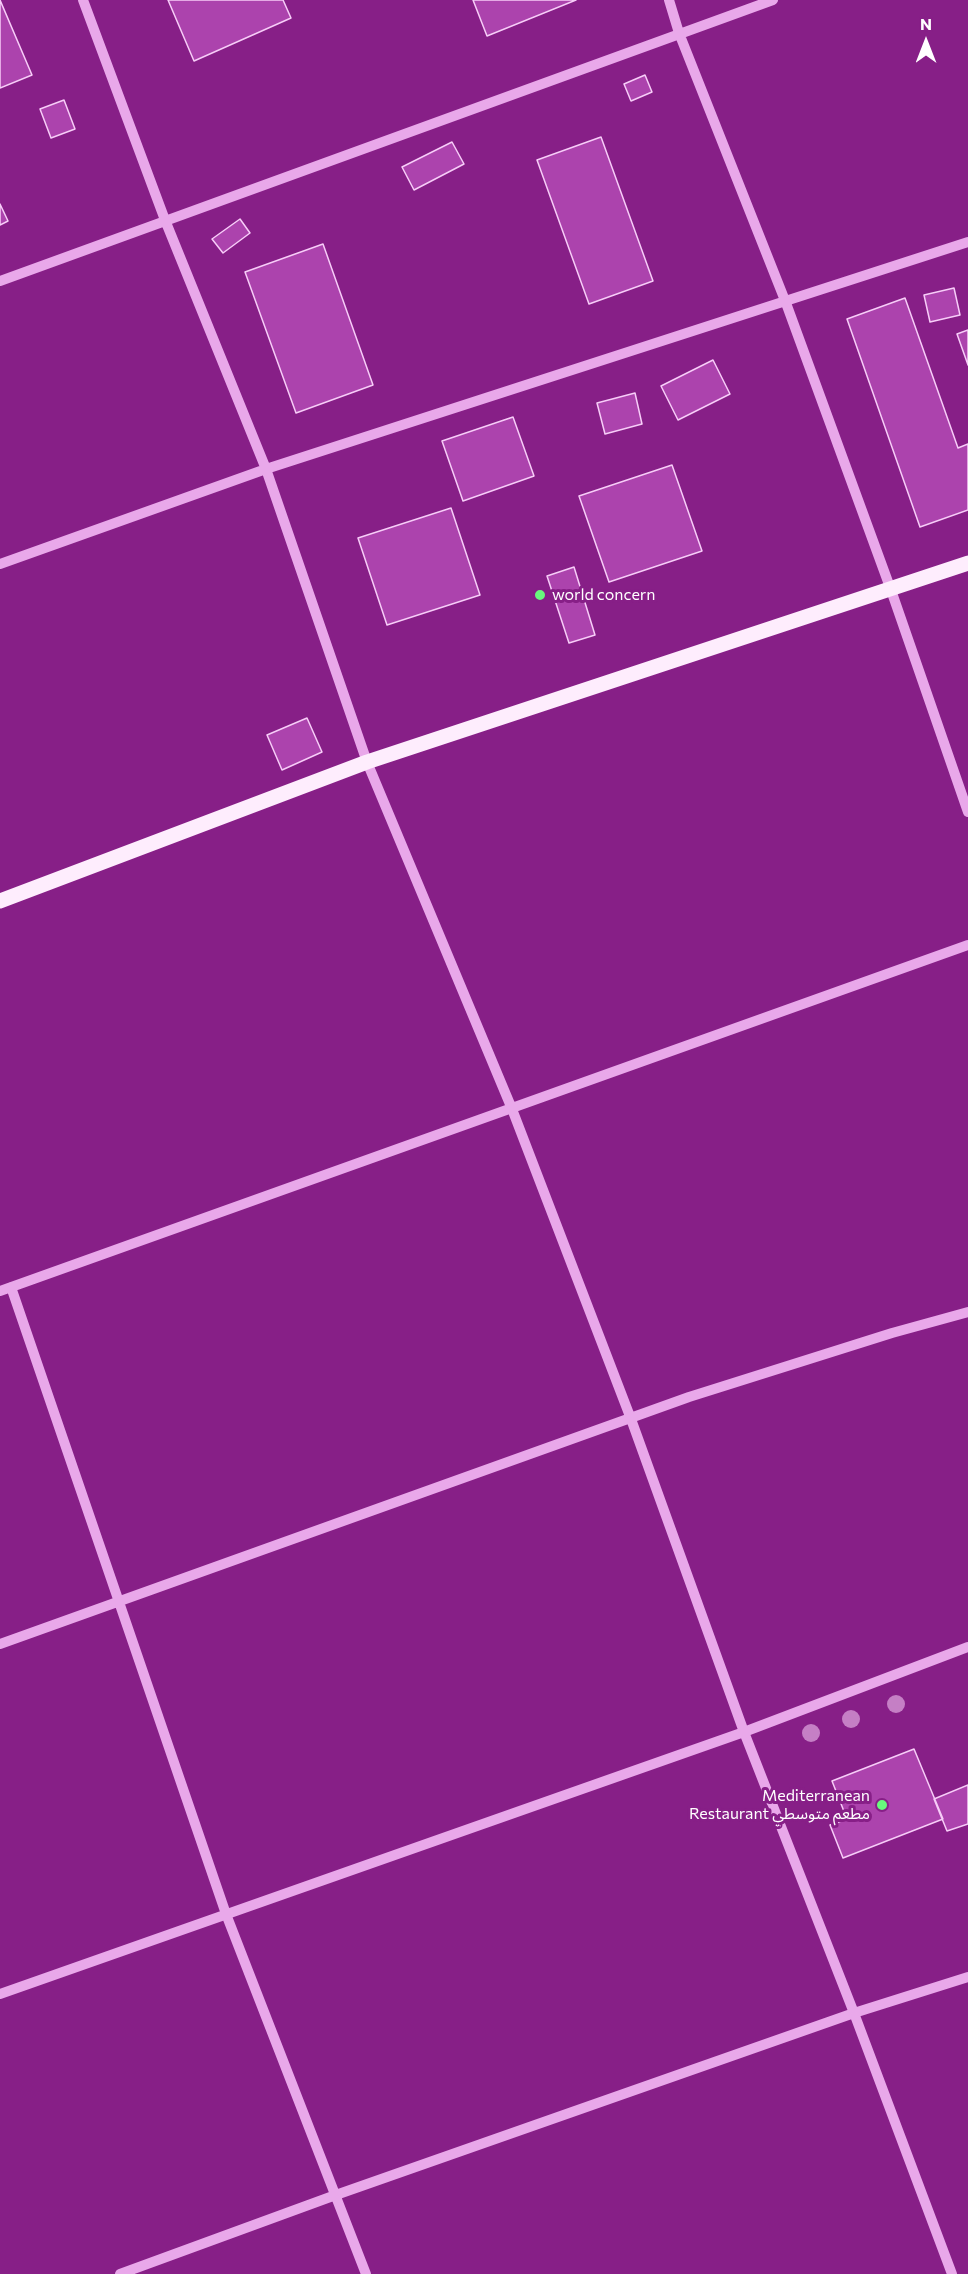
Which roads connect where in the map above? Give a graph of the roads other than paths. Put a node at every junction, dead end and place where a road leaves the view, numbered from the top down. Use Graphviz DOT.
graph roads {
  1 [pos="83,0"];
  2 [pos="669,0"];
  3 [pos="773,0"];
  4 [pos="679,33"];
  5 [pos="165,220"];
  6 [pos="968,242"];
  7 [pos="0,281"];
  8 [pos="786,303"];
  9 [pos="266,469"];
  10 [pos="968,563"];
  11 [pos="0,564"];
  12 [pos="891,590"];
  13 [pos="367,762"];
  14 [pos="968,812"];
  15 [pos="0,901"];
  16 [pos="968,945"];
  17 [pos="512,1110"];
  18 [pos="5,1289"];
  19 [pos="968,1312"];
  20 [pos="631,1419"];
  21 [pos="118,1602"];
  22 [pos="0,1644"];
  23 [pos="968,1647"];
  24 [pos="744,1732"];
  25 [pos="226,1914"];
  26 [pos="968,1977"];
  27 [pos="0,1994"];
  28 [pos="855,2013"];
  29 [pos="333,2196"];
  30 [pos="120,2274"];
  31 [pos="366,2274"];
  32 [pos="952,2274"];
  1 -- 5 [label="street"];
  2 -- 4 [label="street"];
  3 -- 4 [label="street"];
  4 -- 5 [label="street"];
  4 -- 8 [label="street"];
  5 -- 7 [label="street"];
  5 -- 9 [label="street"];
  6 -- 8 [label="street"];
  8 -- 9 [label="street"];
  8 -- 12 [label="street"];
  9 -- 11 [label="street"];
  9 -- 13 [label="street"];
  10 -- 12 [label="main road"];
  12 -- 13 [label="main road"];
  12 -- 14 [label="street"];
  13 -- 15 [label="main road"];
  13 -- 17 [label="street"];
  16 -- 17 [label="street"];
  17 -- 18 [label="street"];
  17 -- 20 [label="street"];
  18 -- 21 [label="street"];
  19 -- 20 [label="street"];
  20 -- 21 [label="street"];
  20 -- 24 [label="street"];
  21 -- 22 [label="street"];
  21 -- 25 [label="street"];
  23 -- 24 [label="street"];
  24 -- 25 [label="street"];
  24 -- 28 [label="street"];
  25 -- 27 [label="street"];
  25 -- 29 [label="street"];
  26 -- 28 [label="street"];
  28 -- 29 [label="street"];
  28 -- 32 [label="street"];
  29 -- 30 [label="street"];
  29 -- 31 [label="street"];
}
